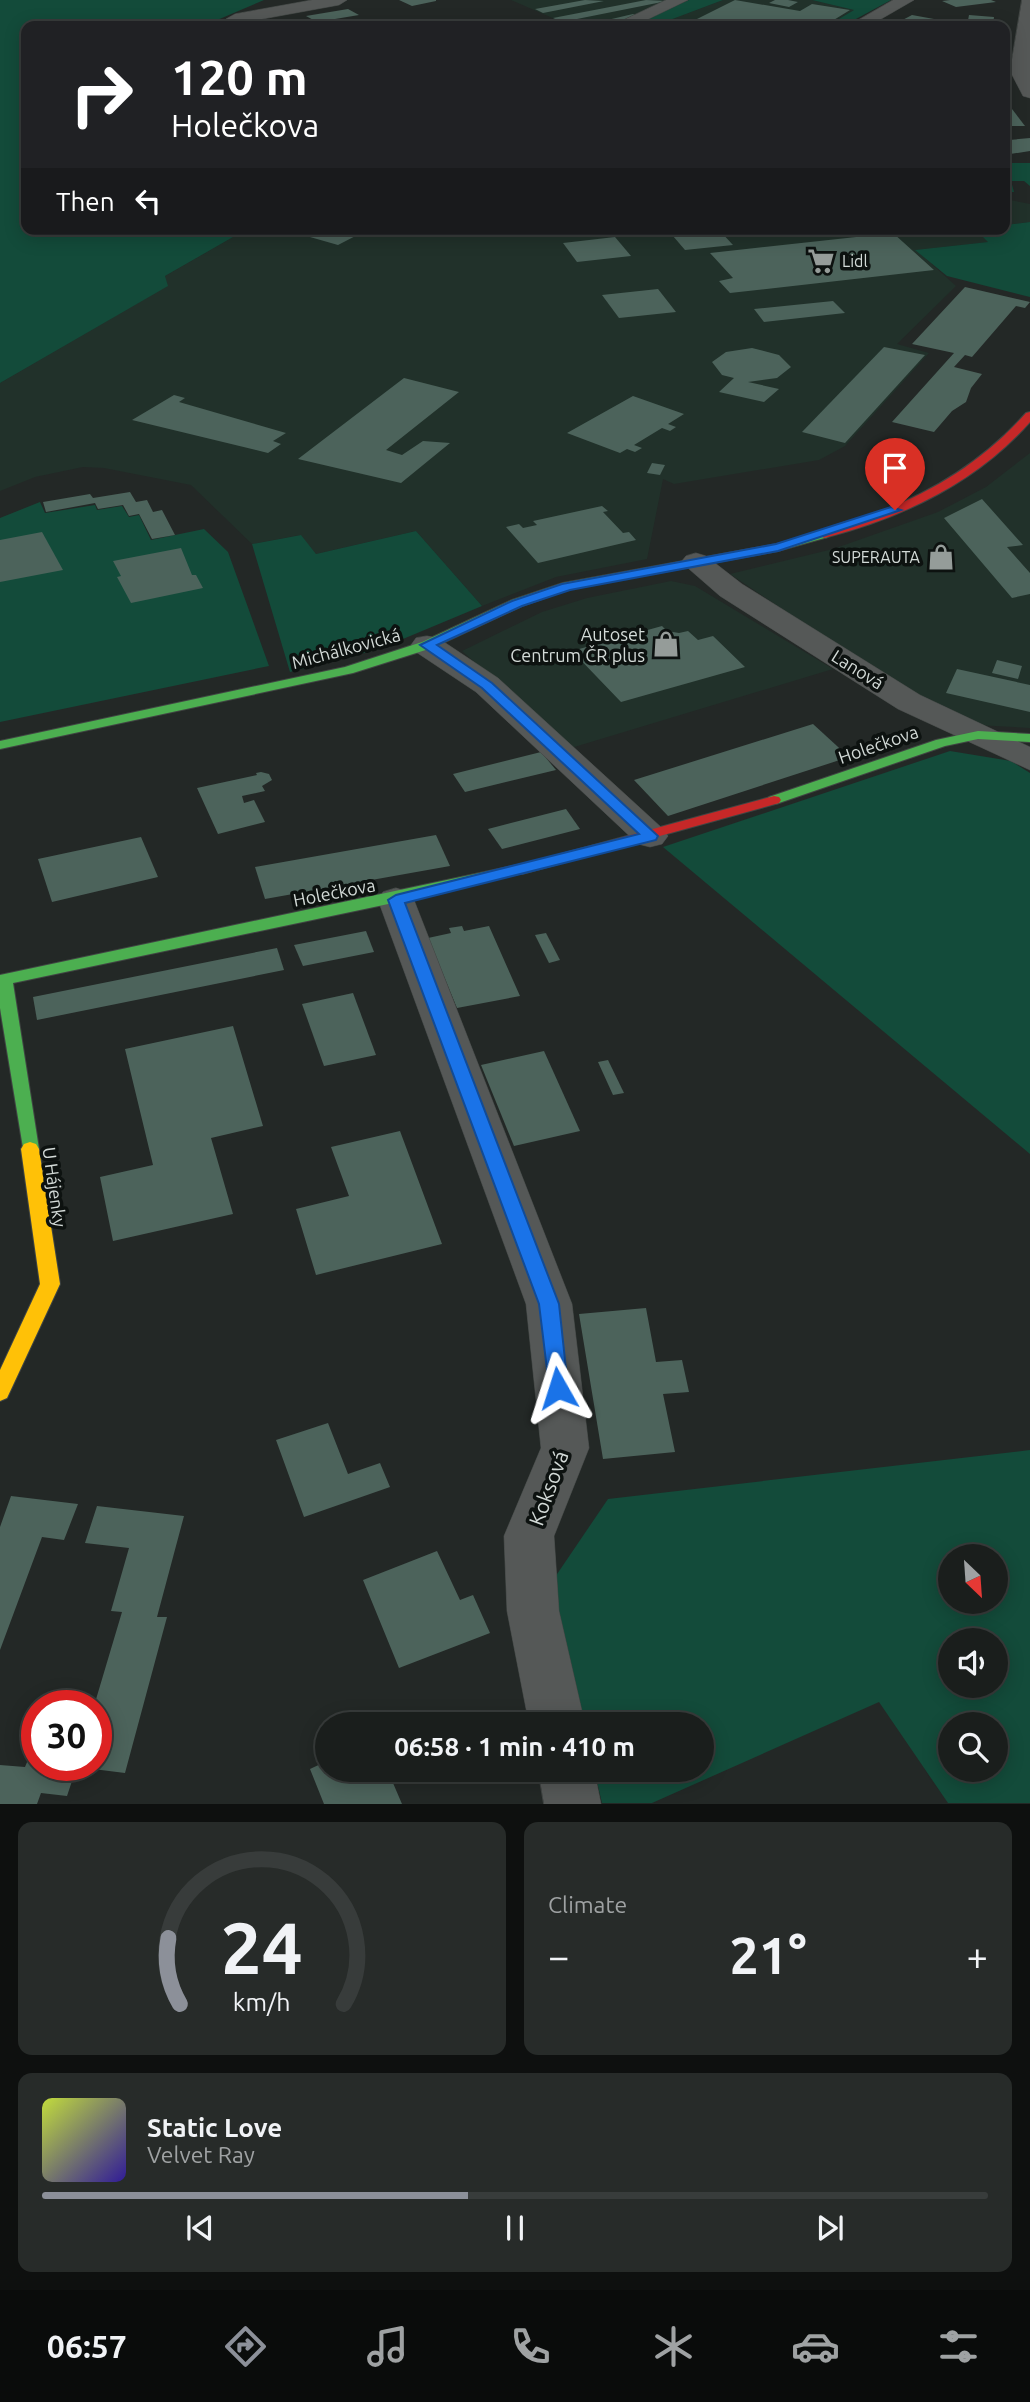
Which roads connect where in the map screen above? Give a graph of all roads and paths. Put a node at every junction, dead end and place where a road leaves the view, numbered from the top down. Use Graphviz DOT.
graph roads {
  1 [pos="277,0"];
  2 [pos="339,0"];
  3 [pos="680,0"];
  4 [pos="905,0"];
  5 [pos="1028,11"];
  6 [pos="235,19"];
  7 [pos="230,21"];
  8 [pos="632,21"];
  9 [pos="866,21"];
  10 [pos="1026,97"];
  11 [pos="1030,415"];
  12 [pos="696,562"];
  13 [pos="427,645"];
  14 [pos="978,735"];
  15 [pos="1030,738"];
  16 [pos="0,745"];
  17 [pos="1030,761"];
  18 [pos="650,836"];
  19 [pos="396,900"];
  20 [pos="5,979"];
  21 [pos="0,1392"];
  22 [pos="554,1712"];
  23 [pos="569,1782"];
  24 [pos="573,1804"];
  1 -- 6 [label="street"];
  2 -- 6 [label="street"];
  3 -- 8 [label="street"];
  4 -- 9 [label="street"];
  5 -- 10 [label="street"];
  6 -- 7 [label="street"];
  11 -- 12 [label="street, Michálkovická"];
  12 -- 13 [label="street, Michálkovická"];
  12 -- 14 [label="street, Lanová"];
  13 -- 16 [label="street, Michálkovická"];
  13 -- 18 [label="street"];
  14 -- 15 [label="street, Holečkova"];
  14 -- 17 [label="street, Lanová"];
  14 -- 18 [label="street, Holečkova"];
  18 -- 19 [label="street, Holečkova"];
  19 -- 20 [label="street, Holečkova"];
  19 -- 22 [label="street, Koksová"];
  20 -- 21 [label="street, U Hájenky"];
  23 -- 24 [label="street"];
}
